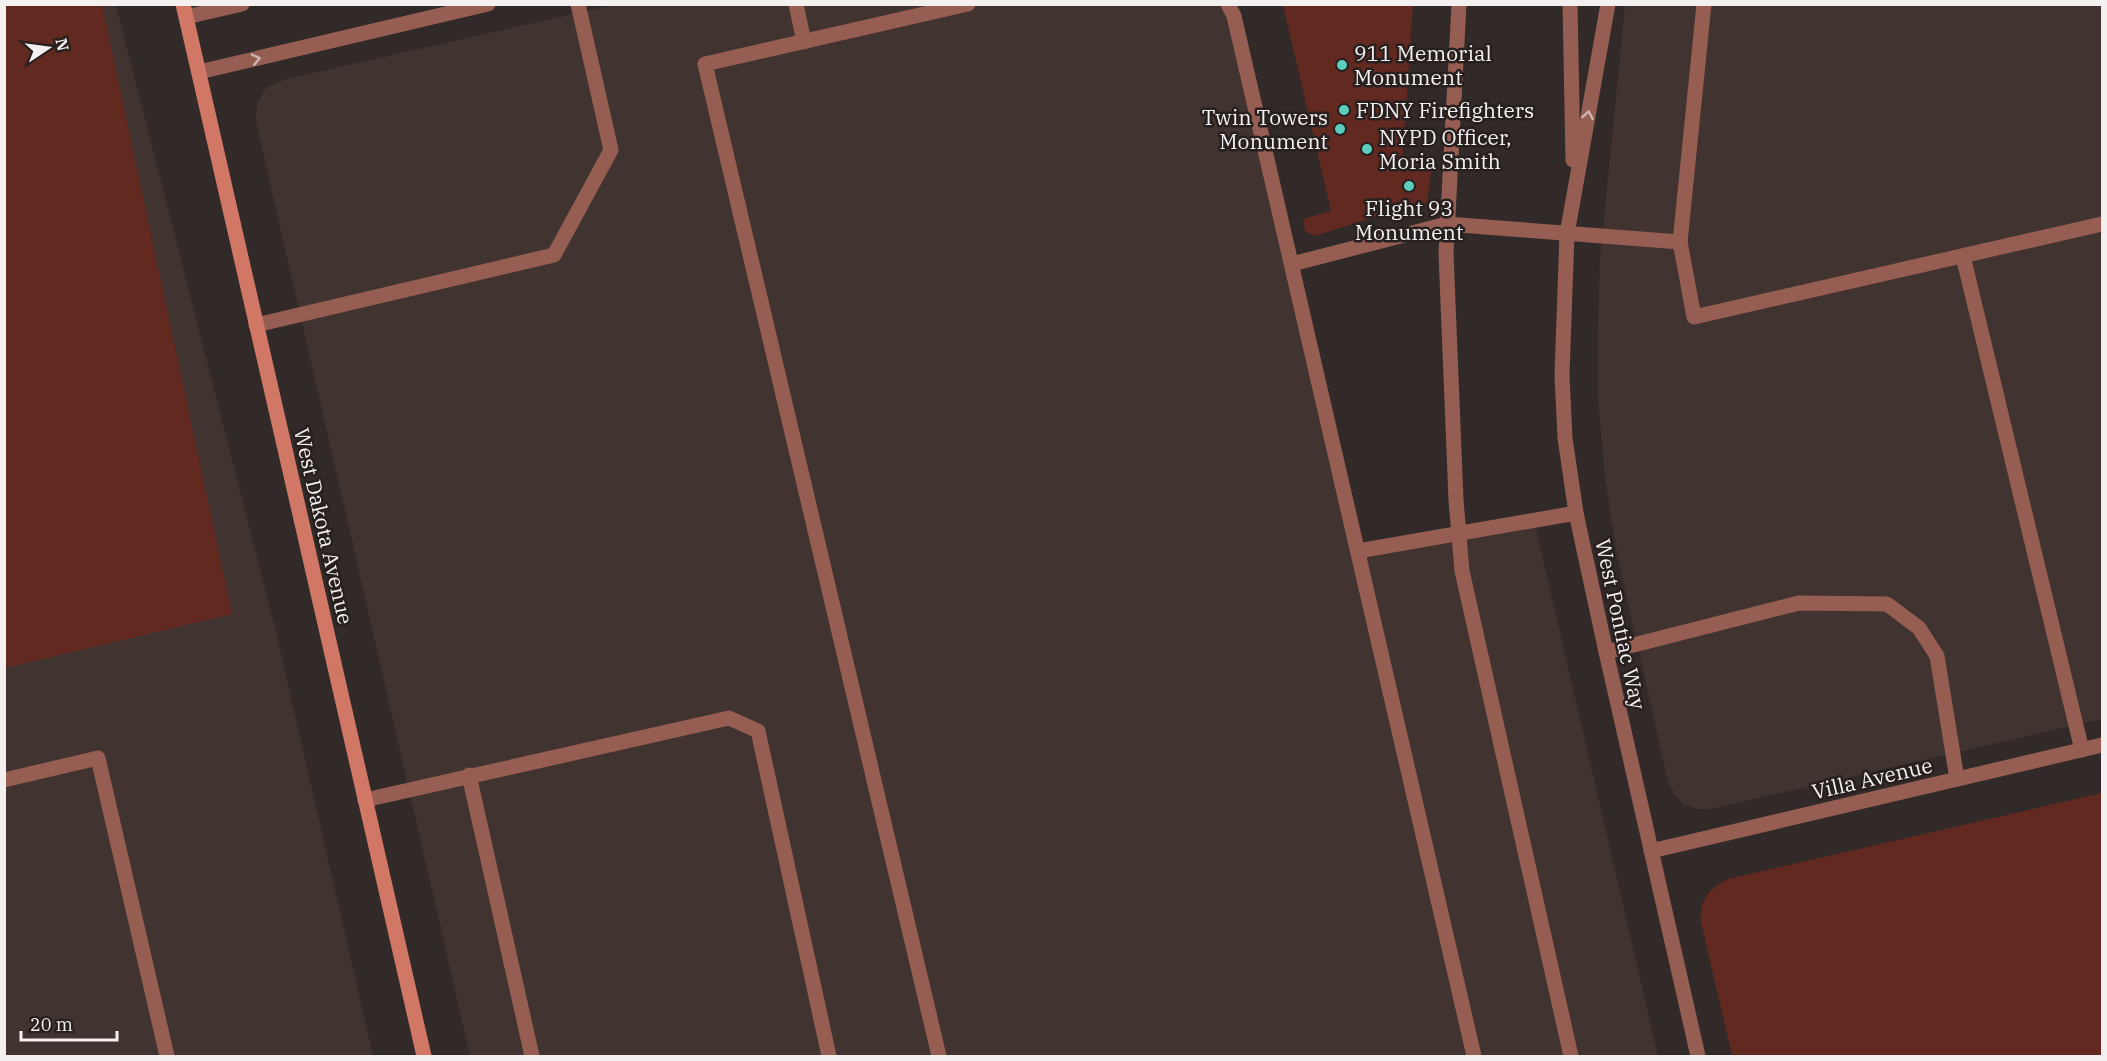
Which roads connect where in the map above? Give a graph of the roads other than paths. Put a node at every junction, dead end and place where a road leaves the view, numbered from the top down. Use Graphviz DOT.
graph roads {
  1 [pos="242,4"];
  2 [pos="488,4"];
  3 [pos="578,4"];
  4 [pos="795,4"];
  5 [pos="968,4"];
  6 [pos="1228,4"];
  7 [pos="1460,4"];
  8 [pos="1570,4"];
  9 [pos="1608,4"];
  10 [pos="1704,4"];
  11 [pos="185,11"];
  12 [pos="804,42"];
  13 [pos="199,72"];
  14 [pos="1573,193"];
  15 [pos="1448,224"];
  16 [pos="2103,224"];
  17 [pos="1567,234"];
  18 [pos="1680,242"];
  19 [pos="1963,255"];
  20 [pos="1292,264"];
  21 [pos="256,325"];
  22 [pos="1576,513"];
  23 [pos="1458,534"];
  24 [pos="1358,551"];
  25 [pos="1606,652"];
  26 [pos="2103,745"];
  27 [pos="2082,750"];
  28 [pos="469,776"];
  29 [pos="1957,779"];
  30 [pos="4,780"];
  31 [pos="365,800"];
  32 [pos="1651,851"];
  33 [pos="167,1056"];
  34 [pos="424,1056"];
  35 [pos="532,1056"];
  36 [pos="829,1056"];
  37 [pos="939,1056"];
  38 [pos="1474,1056"];
  39 [pos="1571,1056"];
  40 [pos="1698,1056"];
  1 -- 11 [label="street"];
  13 -- 2 [label="street, one-way"];
  3 -- 21 [label="street"];
  4 -- 12 [label="street"];
  5 -- 12 [label="street"];
  6 -- 20 [label="street"];
  7 -- 15 [label="street"];
  8 -- 14 [label="street, West Pontiac Way"];
  14 -- 9 [label="street, West Pontiac Way, one-way"];
  10 -- 18 [label="street"];
  11 -- 13 [label="street, West Dakota Avenue"];
  12 -- 37 [label="street"];
  13 -- 21 [label="street, West Dakota Avenue"];
  14 -- 17 [label="street, West Pontiac Way"];
  15 -- 17 [label="street"];
  15 -- 20 [label="street"];
  15 -- 23 [label="street"];
  16 -- 19 [label="street"];
  17 -- 18 [label="street"];
  17 -- 22 [label="street, West Pontiac Way"];
  18 -- 19 [label="street"];
  19 -- 27 [label="street"];
  20 -- 24 [label="street"];
  21 -- 31 [label="street, West Dakota Avenue"];
  22 -- 23 [label="street"];
  22 -- 25 [label="street, West Pontiac Way"];
  23 -- 24 [label="street"];
  23 -- 39 [label="street"];
  24 -- 38 [label="street"];
  25 -- 29 [label="street"];
  25 -- 32 [label="street, West Pontiac Way"];
  26 -- 27 [label="street, Villa Avenue"];
  27 -- 29 [label="street, Villa Avenue"];
  28 -- 31 [label="street"];
  28 -- 35 [label="street"];
  28 -- 36 [label="street"];
  29 -- 32 [label="street, Villa Avenue"];
  30 -- 33 [label="street"];
  31 -- 34 [label="street, West Dakota Avenue"];
  32 -- 40 [label="street, West Pontiac Way"];
}
